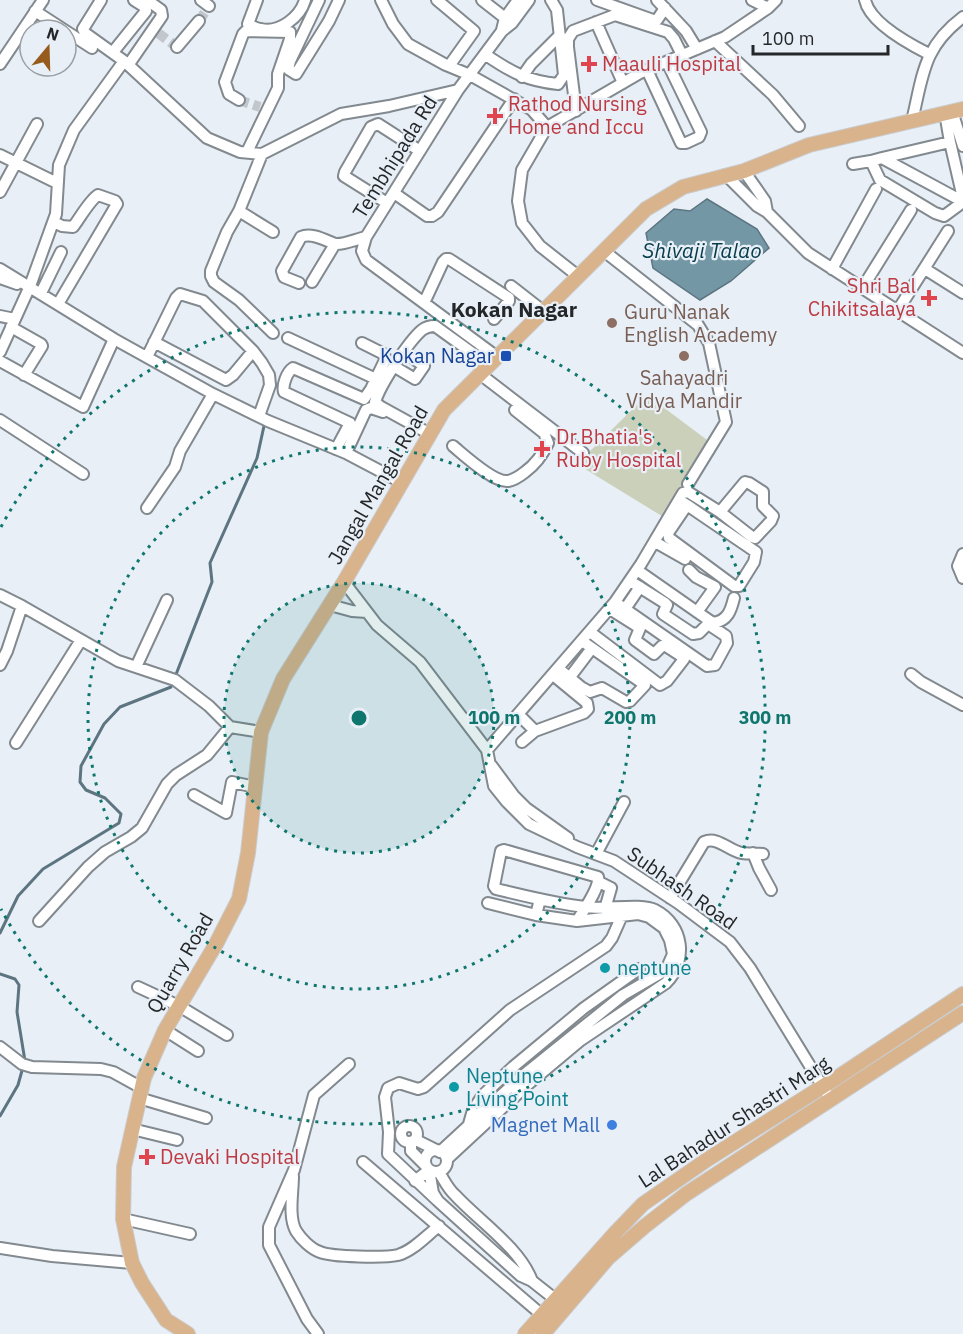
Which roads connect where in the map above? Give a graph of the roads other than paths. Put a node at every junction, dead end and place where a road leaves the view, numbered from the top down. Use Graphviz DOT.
graph roads {
  1 [pos="43,0"];
  2 [pos="101,0"];
  3 [pos="134,0"];
  4 [pos="257,0"];
  5 [pos="305,0"];
  6 [pos="319,0"];
  7 [pos="339,0"];
  8 [pos="381,0"];
  9 [pos="437,0"];
  10 [pos="482,0"];
  11 [pos="518,0"];
  12 [pos="530,0"];
  13 [pos="551,0"];
  14 [pos="597,0"];
  15 [pos="752,0"];
  16 [pos="865,0"];
  17 [pos="149,1"];
  18 [pos="661,4"];
  19 [pos="772,4"];
  20 [pos="36,11"];
  21 [pos="963,17"];
  22 [pos="505,18"];
  23 [pos="199,21"];
  24 [pos="596,22"];
  25 [pos="502,31"];
  26 [pos="560,35"];
  27 [pos="715,41"];
  28 [pos="177,47"];
  29 [pos="92,48"];
  30 [pos="697,49"];
  31 [pos="113,52"];
  32 [pos="929,54"];
  33 [pos="486,55"];
  34 [pos="682,55"];
  35 [pos="126,62"];
  36 [pos="667,62"];
  37 [pos="0,64"];
  38 [pos="449,66"];
  39 [pos="647,70"];
  40 [pos="470,75"];
  41 [pos="522,77"];
  42 [pos="623,83"];
  43 [pos="458,90"];
  44 [pos="514,99"];
  45 [pos="239,100"];
  46 [pos="576,111"];
  47 [pos="954,111"];
  48 [pos="912,121"];
  49 [pos="37,124"];
  50 [pos="799,126"];
  51 [pos="547,128"];
  52 [pos="950,142"];
  53 [pos="963,146"];
  54 [pos="420,151"];
  55 [pos="247,152"];
  56 [pos="0,154"];
  57 [pos="262,154"];
  58 [pos="876,160"];
  59 [pos="16,161"];
  60 [pos="853,164"];
  61 [pos="744,171"];
  62 [pos="726,175"];
  63 [pos="57,183"];
  64 [pos="876,189"];
  65 [pos="0,192"];
  66 [pos="394,193"];
  67 [pos="962,195"];
  68 [pos="387,203"];
  69 [pos="911,210"];
  70 [pos="118,211"];
  71 [pos="239,211"];
  72 [pos="767,212"];
  73 [pos="54,222"];
  74 [pos="948,231"];
  75 [pos="273,232"];
  76 [pos="366,237"];
  77 [pos="335,244"];
  78 [pos="604,251"];
  79 [pos="61,252"];
  80 [pos="925,268"];
  81 [pos="0,269"];
  82 [pos="832,269"];
  83 [pos="578,276"];
  84 [pos="0,278"];
  85 [pos="312,282"];
  86 [pos="299,284"];
  87 [pos="511,286"];
  88 [pos="29,287"];
  89 [pos="863,287"];
  90 [pos="41,293"];
  91 [pos="963,293"];
  92 [pos="424,303"];
  93 [pos="61,305"];
  94 [pos="898,310"];
  95 [pos="543,311"];
  96 [pos="0,316"];
  97 [pos="494,319"];
  98 [pos="13,323"];
  99 [pos="273,333"];
  100 [pos="288,338"];
  101 [pos="114,339"];
  102 [pos="154,342"];
  103 [pos="362,343"];
  104 [pos="253,351"];
  105 [pos="0,352"];
  106 [pos="405,352"];
  107 [pos="963,353"];
  108 [pos="147,357"];
  109 [pos="0,362"];
  110 [pos="18,362"];
  111 [pos="489,365"];
  112 [pos="395,367"];
  113 [pos="26,371"];
  114 [pos="376,379"];
  115 [pos="213,394"];
  116 [pos="514,406"];
  117 [pos="259,417"];
  118 [pos="0,420"];
  119 [pos="428,437"];
  120 [pos="453,446"];
  121 [pos="341,451"];
  122 [pos="583,453"];
  123 [pos="83,474"];
  124 [pos="401,483"];
  125 [pos="688,484"];
  126 [pos="683,503"];
  127 [pos="147,508"];
  128 [pos="720,512"];
  129 [pos="656,542"];
  130 [pos="963,554"];
  131 [pos="637,570"];
  132 [pos="963,578"];
  133 [pos="344,582"];
  134 [pos="635,584"];
  135 [pos="0,595"];
  136 [pos="734,598"];
  137 [pos="167,600"];
  138 [pos="330,605"];
  139 [pos="22,606"];
  140 [pos="612,606"];
  141 [pos="625,609"];
  142 [pos="367,612"];
  143 [pos="697,612"];
  144 [pos="586,637"];
  145 [pos="81,640"];
  146 [pos="592,648"];
  147 [pos="0,665"];
  148 [pos="136,667"];
  149 [pos="555,671"];
  150 [pos="911,674"];
  151 [pos="570,677"];
  152 [pos="963,705"];
  153 [pos="518,714"];
  154 [pos="230,727"];
  155 [pos="535,731"];
  156 [pos="261,732"];
  157 [pos="522,742"];
  158 [pos="16,743"];
  159 [pos="487,750"];
  160 [pos="255,787"];
  161 [pos="194,795"];
  162 [pos="624,802"];
  163 [pos="596,854"];
  164 [pos="598,882"];
  165 [pos="771,890"];
  166 [pos="670,898"];
  167 [pos="540,899"];
  168 [pos="488,903"];
  169 [pos="586,907"];
  170 [pos="605,909"];
  171 [pos="623,912"];
  172 [pos="536,915"];
  173 [pos="39,921"];
  174 [pos="577,921"];
  175 [pos="639,969"];
  176 [pos="650,978"];
  177 [pos="615,985"];
  178 [pos="138,987"];
  179 [pos="658,988"];
  180 [pos="963,994"];
  181 [pos="623,995"];
  182 [pos="179,1006"];
  183 [pos="963,1013"];
  184 [pos="568,1021"];
  185 [pos="165,1030"];
  186 [pos="227,1035"];
  187 [pos="578,1037"];
  188 [pos="0,1047"];
  189 [pos="198,1051"];
  190 [pos="349,1064"];
  191 [pos="513,1067"];
  192 [pos="523,1082"];
  193 [pos="822,1086"];
  194 [pos="140,1093"];
  195 [pos="831,1100"];
  196 [pos="206,1118"];
  197 [pos="469,1124"];
  198 [pos="401,1125"];
  199 [pos="132,1129"];
  200 [pos="177,1140"];
  201 [pos="413,1141"];
  202 [pos="443,1155"];
  203 [pos="363,1162"];
  204 [pos="431,1169"];
  205 [pos="294,1170"];
  206 [pos="416,1181"];
  207 [pos="438,1201"];
  208 [pos="123,1219"];
  209 [pos="439,1226"];
  210 [pos="190,1234"];
  211 [pos="0,1248"];
  212 [pos="132,1263"];
  213 [pos="532,1281"];
  214 [pos="556,1300"];
  215 [pos="542,1315"];
  216 [pos="188,1334"];
  217 [pos="318,1334"];
  218 [pos="525,1334"];
  219 [pos="543,1334"];
  1 -- 20 [label="street"];
  2 -- 31 [label="street"];
  3 -- 31 [label="street"];
  4 -- 5 [label="street"];
  6 -- 7 [label="street"];
  8 -- 38 [label="street"];
  9 -- 38 [label="street"];
  10 -- 22 [label="street"];
  11 -- 22 [label="street"];
  12 -- 25 [label="street"];
  13 -- 26 [label="street"];
  14 -- 18 [label="street"];
  15 -- 19 [label="street"];
  16 -- 32 [label="street"];
  17 -- 35 [label="street"];
  18 -- 30 [label="street"];
  19 -- 27 [label="street"];
  20 -- 29 [label="street"];
  20 -- 37 [label="street"];
  21 -- 32 [label="street"];
  22 -- 25 [label="street"];
  23 -- 28 [label="street"];
  24 -- 34 [label="street"];
  24 -- 42 [label="street"];
  24 -- 46 [label="street"];
  25 -- 33 [label="street, Tembhipada Rd"];
  26 -- 41 [label="street"];
  26 -- 41 [label="street"];
  27 -- 30 [label="street"];
  27 -- 50 [label="street"];
  30 -- 34 [label="street"];
  31 -- 35 [label="street"];
  32 -- 48 [label="street"];
  33 -- 40 [label="street, Tembhipada Rd"];
  33 -- 41 [label="street"];
  34 -- 36 [label="street"];
  35 -- 55 [label="street"];
  35 -- 63 [label="street"];
  36 -- 39 [label="street"];
  36 -- 39 [label="street"];
  38 -- 40 [label="street"];
  39 -- 42 [label="street"];
  40 -- 43 [label="street, Tembhipada Rd"];
  40 -- 44 [label="street"];
  42 -- 46 [label="street"];
  43 -- 54 [label="street, Tembhipada Rd"];
  43 -- 57 [label="street"];
  44 -- 51 [label="street"];
  44 -- 66 [label="street"];
  45 -- 55 [label="street"];
  46 -- 51 [label="street"];
  47 -- 48 [label="main road, Jangal Mangal Road"];
  47 -- 52 [label="street"];
  47 -- 53 [label="street"];
  48 -- 61 [label="main road, Jangal Mangal Road"];
  49 -- 59 [label="street"];
  51 -- 83 [label="street"];
  52 -- 58 [label="street"];
  52 -- 67 [label="street"];
  54 -- 66 [label="street, Tembhipada Rd"];
  54 -- 68 [label="street"];
  55 -- 57 [label="street"];
  56 -- 59 [label="street"];
  57 -- 71 [label="street"];
  58 -- 60 [label="street"];
  58 -- 67 [label="street"];
  58 -- 67 [label="street"];
  59 -- 63 [label="street"];
  59 -- 65 [label="street"];
  61 -- 62 [label="main road, Jangal Mangal Road"];
  61 -- 72 [label="street"];
  62 -- 72 [label="street"];
  62 -- 78 [label="main road, Jangal Mangal Road"];
  63 -- 73 [label="street"];
  64 -- 82 [label="street"];
  66 -- 68 [label="street, Tembhipada Rd"];
  68 -- 76 [label="street, Tembhipada Rd"];
  69 -- 89 [label="street"];
  70 -- 93 [label="street"];
  71 -- 75 [label="street"];
  71 -- 99 [label="street"];
  72 -- 82 [label="street"];
  73 -- 88 [label="street"];
  73 -- 93 [label="street"];
  74 -- 80 [label="street"];
  76 -- 77 [label="street"];
  76 -- 92 [label="street, Tembhipada Rd"];
  77 -- 85 [label="street"];
  77 -- 86 [label="street"];
  78 -- 83 [label="main road, Jangal Mangal Road"];
  78 -- 125 [label="street"];
  79 -- 90 [label="street"];
  80 -- 91 [label="street"];
  80 -- 94 [label="street"];
  81 -- 88 [label="street"];
  82 -- 89 [label="street"];
  83 -- 95 [label="main road, Jangal Mangal Road"];
  84 -- 88 [label="street"];
  87 -- 95 [label="street"];
  88 -- 90 [label="street"];
  88 -- 98 [label="street"];
  89 -- 94 [label="street"];
  90 -- 93 [label="street"];
  92 -- 97 [label="street"];
  92 -- 111 [label="street, Tembhipada Rd"];
  93 -- 101 [label="street"];
  94 -- 107 [label="street"];
  95 -- 111 [label="main road, Jangal Mangal Road"];
  96 -- 98 [label="street"];
  98 -- 105 [label="street"];
  98 -- 113 [label="street"];
  100 -- 114 [label="street"];
  101 -- 108 [label="street"];
  101 -- 113 [label="street"];
  102 -- 104 [label="street"];
  102 -- 104 [label="street"];
  102 -- 108 [label="street"];
  103 -- 114 [label="street"];
  104 -- 117 [label="street"];
  106 -- 111 [label="street"];
  106 -- 112 [label="street"];
  106 -- 112 [label="street"];
  108 -- 115 [label="street"];
  109 -- 113 [label="street"];
  110 -- 113 [label="street"];
  111 -- 116 [label="street"];
  111 -- 119 [label="main road, Jangal Mangal Road"];
  112 -- 119 [label="street"];
  114 -- 121 [label="street"];
  115 -- 117 [label="street"];
  115 -- 127 [label="street"];
  116 -- 120 [label="street"];
  116 -- 122 [label="street"];
  117 -- 121 [label="street"];
  118 -- 123 [label="street"];
  119 -- 121 [label="street"];
  119 -- 124 [label="main road, Jangal Mangal Road"];
  121 -- 124 [label="street"];
  124 -- 133 [label="main road, Jangal Mangal Road"];
  126 -- 126 [label="street"];
  126 -- 128 [label="street"];
  126 -- 129 [label="street"];
  128 -- 128 [label="street"];
  129 -- 131 [label="street"];
  129 -- 143 [label="street"];
  130 -- 132 [label="street"];
  131 -- 134 [label="street"];
  131 -- 143 [label="street"];
  133 -- 138 [label="main road, Jangal Mangal Road"];
  133 -- 142 [label="street"];
  134 -- 140 [label="street"];
  134 -- 141 [label="street"];
  134 -- 141 [label="street"];
  135 -- 139 [label="street"];
  136 -- 143 [label="street"];
  137 -- 148 [label="street"];
  138 -- 142 [label="street"];
  138 -- 156 [label="main road, Quarry Road"];
  139 -- 145 [label="street"];
  139 -- 147 [label="street"];
  140 -- 141 [label="street"];
  140 -- 144 [label="street"];
  140 -- 144 [label="street"];
  142 -- 159 [label="street"];
  144 -- 146 [label="street"];
  144 -- 149 [label="street"];
  145 -- 148 [label="street"];
  145 -- 158 [label="street"];
  146 -- 151 [label="street"];
  146 -- 151 [label="street"];
  148 -- 154 [label="street"];
  149 -- 151 [label="street"];
  149 -- 153 [label="street"];
  149 -- 155 [label="street"];
  150 -- 152 [label="street"];
  153 -- 155 [label="street"];
  153 -- 159 [label="street"];
  154 -- 156 [label="street"];
  154 -- 173 [label="street"];
  155 -- 157 [label="street"];
  156 -- 160 [label="main road, Quarry Road"];
  159 -- 163 [label="street, Subhash Road"];
  160 -- 161 [label="street"];
  160 -- 182 [label="main road, Quarry Road"];
  162 -- 163 [label="street"];
  163 -- 166 [label="street, Subhash Road"];
  164 -- 167 [label="street"];
  164 -- 169 [label="street"];
  164 -- 170 [label="street"];
  165 -- 166 [label="street"];
  166 -- 193 [label="street, Subhash Road"];
  167 -- 169 [label="street"];
  167 -- 172 [label="street"];
  168 -- 172 [label="street"];
  169 -- 170 [label="street"];
  169 -- 174 [label="street"];
  170 -- 171 [label="street"];
  171 -- 174 [label="street"];
  171 -- 176 [label="street"];
  171 -- 179 [label="street"];
  171 -- 206 [label="street"];
  172 -- 174 [label="street"];
  175 -- 177 [label="street"];
  176 -- 179 [label="street"];
  176 -- 181 [label="street"];
  177 -- 181 [label="street"];
  177 -- 184 [label="street"];
  178 -- 182 [label="street"];
  179 -- 187 [label="street"];
  180 -- 193 [label="main road, Lal Bahadur Shastri Marg"];
  181 -- 187 [label="street"];
  182 -- 185 [label="main road, Quarry Road"];
  182 -- 186 [label="street"];
  183 -- 195 [label="main road, Lal Bahadur Shastri Marg"];
  184 -- 187 [label="street"];
  184 -- 191 [label="street"];
  185 -- 189 [label="street"];
  185 -- 194 [label="main road, Quarry Road"];
  187 -- 192 [label="street"];
  188 -- 194 [label="street"];
  190 -- 205 [label="street"];
  191 -- 192 [label="street"];
  191 -- 197 [label="street"];
  192 -- 197 [label="street"];
  192 -- 202 [label="street"];
  193 -- 195 [label="street, Subhash Road"];
  193 -- 214 [label="main road, Lal Bahadur Shastri Marg"];
  194 -- 196 [label="street"];
  194 -- 199 [label="main road, Quarry Road"];
  195 -- 219 [label="main road, Lal Bahadur Shastri Marg"];
  197 -- 202 [label="street"];
  198 -- 201 [label="street"];
  199 -- 200 [label="street"];
  199 -- 208 [label="main road, Quarry Road"];
  201 -- 202 [label="street"];
  201 -- 204 [label="street"];
  202 -- 204 [label="street"];
  202 -- 204 [label="street"];
  203 -- 209 [label="street"];
  204 -- 206 [label="street"];
  204 -- 207 [label="street"];
  204 -- 213 [label="street"];
  205 -- 209 [label="street"];
  205 -- 217 [label="street"];
  206 -- 207 [label="street"];
  207 -- 213 [label="street"];
  208 -- 210 [label="street"];
  208 -- 212 [label="main road, Quarry Road"];
  209 -- 215 [label="street"];
  211 -- 212 [label="street"];
  212 -- 216 [label="main road, Quarry Road"];
  213 -- 214 [label="street"];
  214 -- 215 [label="main road, Lal Bahadur Shastri Marg"];
  215 -- 218 [label="main road, Lal Bahadur Shastri Marg"];
}
